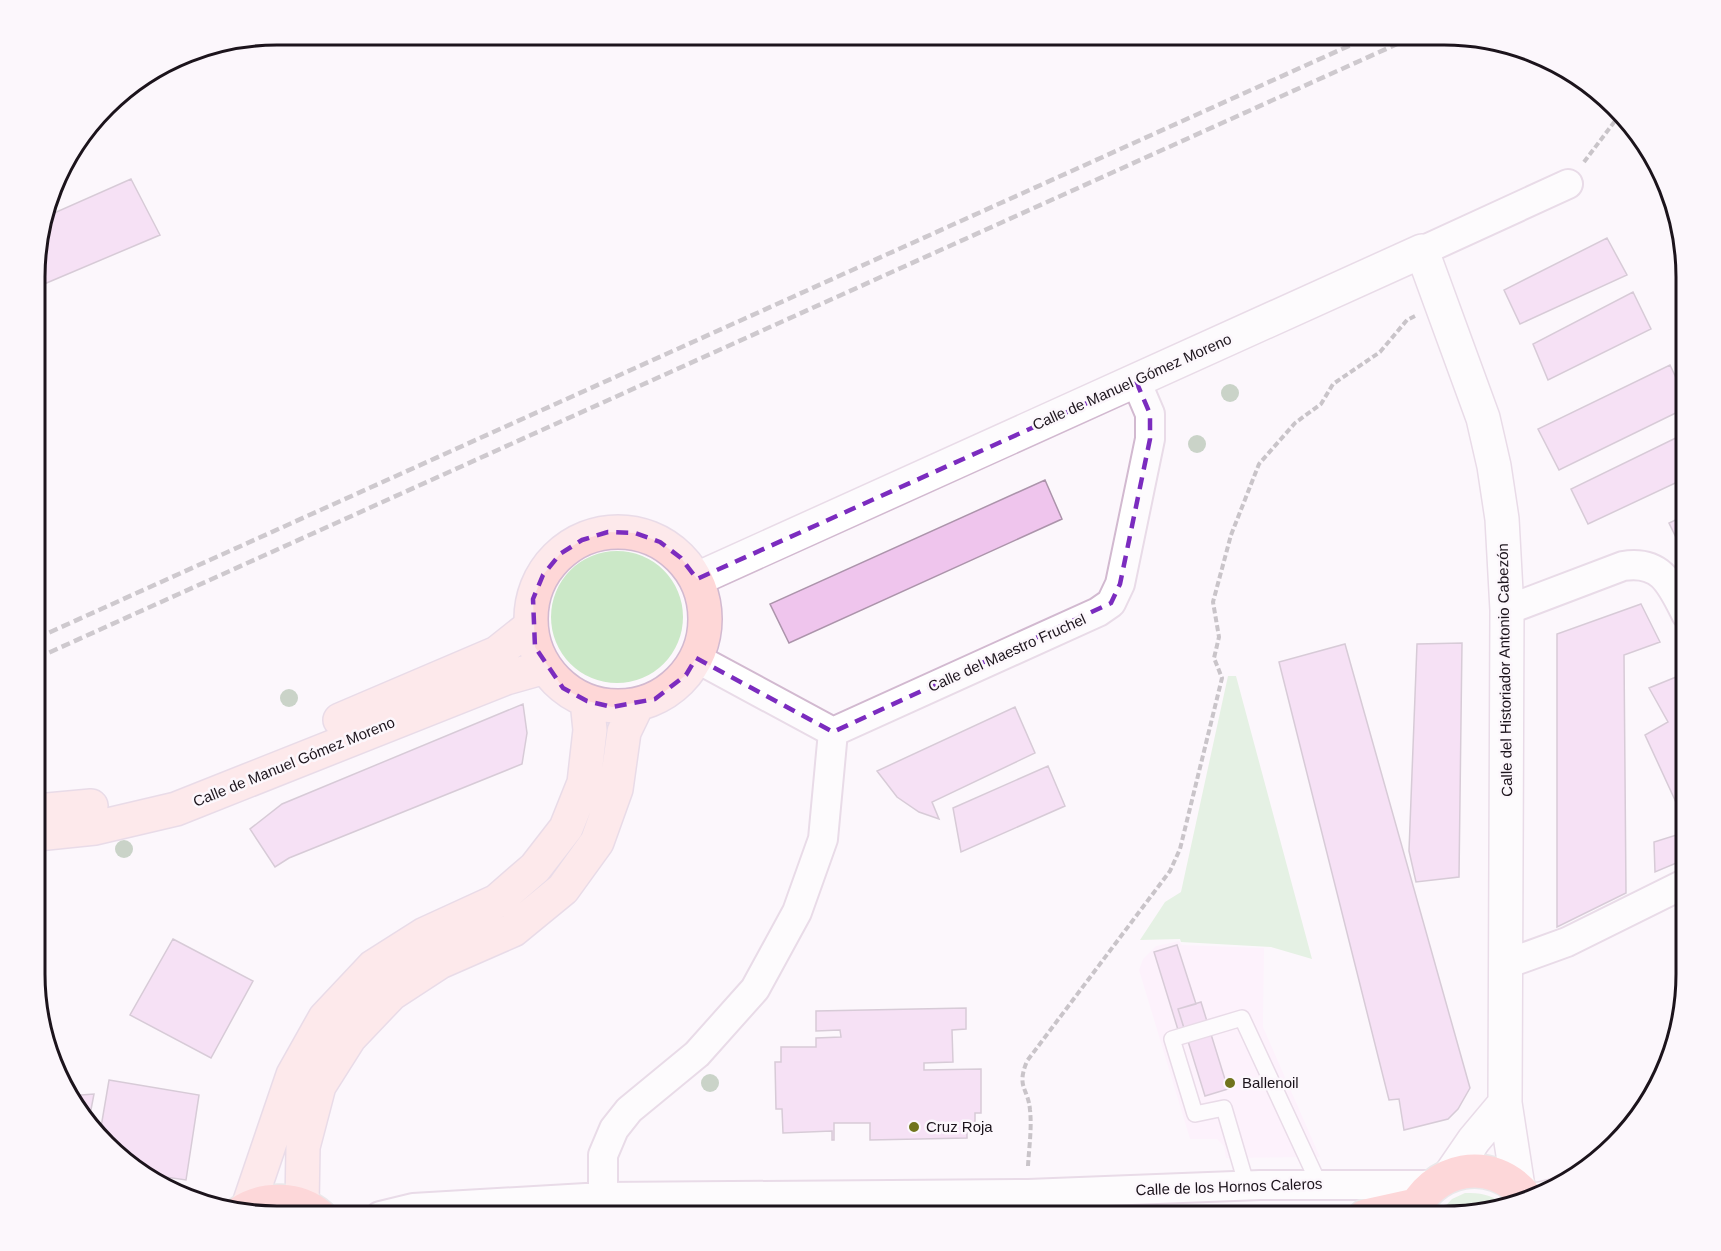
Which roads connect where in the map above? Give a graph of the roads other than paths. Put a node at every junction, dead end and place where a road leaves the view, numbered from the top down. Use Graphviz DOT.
graph roads {
  1 [pos="1568,184"];
  2 [pos="1422,250"];
  3 [pos="1136,381"];
  4 [pos="697,579"];
  5 [pos="1676,596"];
  6 [pos="1507,610"];
  7 [pos="531,626"];
  8 [pos="696,658"];
  9 [pos="545,667"];
  10 [pos="587,701"];
  11 [pos="637,705"];
  12 [pos="833,732"];
  13 [pos="45,810"];
  14 [pos="45,833"];
  15 [pos="1676,888"];
  16 [pos="1506,964"];
  17 [pos="1505,1103"];
  18 [pos="1319,1184"];
  19 [pos="1247,1186"];
  20 [pos="1522,1193"];
  21 [pos="1427,1196"];
  22 [pos="603,1197"];
  23 [pos="246,1204"];
  24 [pos="258,1205"];
  25 [pos="292,1206"];
  26 [pos="310,1206"];
  27 [pos="448,1206"];
  28 [pos="1396,1206"];
  1 -- 2 [label="street, Calle de Manuel Gómez Moreno"];
  2 -- 3 [label="street, Calle de Manuel Gómez Moreno"];
  2 -- 6 [label="street, Calle del Historiador Antonio Cabezón"];
  3 -- 4 [label="street, Calle de Manuel Gómez Moreno"];
  3 -- 12 [label="street, Calle del Maestro Fruchel"];
  4 -- 7 [label="main road"];
  4 -- 8 [label="main road"];
  5 -- 6 [label="street"];
  6 -- 16 [label="street, Calle del Historiador Antonio Cabezón"];
  7 -- 9 [label="main road"];
  7 -- 13 [label="main road, Calle de Manuel Gómez Moreno"];
  8 -- 11 [label="main road"];
  8 -- 12 [label="street"];
  9 -- 10 [label="main road"];
  9 -- 14 [label="main road, Calle de Manuel Gómez Moreno"];
  10 -- 11 [label="main road"];
  10 -- 23 [label="main road"];
  11 -- 26 [label="main road"];
  12 -- 22 [label="street"];
  15 -- 16 [label="street"];
  16 -- 17 [label="street, Calle del Historiador Antonio Cabezón"];
  17 -- 20 [label="street, Calle del Historiador Antonio Cabezón"];
  17 -- 21 [label="street"];
  18 -- 19 [label="street, Calle de los Hornos Caleros"];
  18 -- 19 [label="lane"];
  18 -- 21 [label="street, Calle de los Hornos Caleros"];
  19 -- 22 [label="street, Calle de los Hornos Caleros"];
  20 -- 21 [label="main road"];
  21 -- 28 [label="main road"];
  22 -- 27 [label="street, Calle de los Hornos Caleros"];
  24 -- 25 [label="main road"];
}
